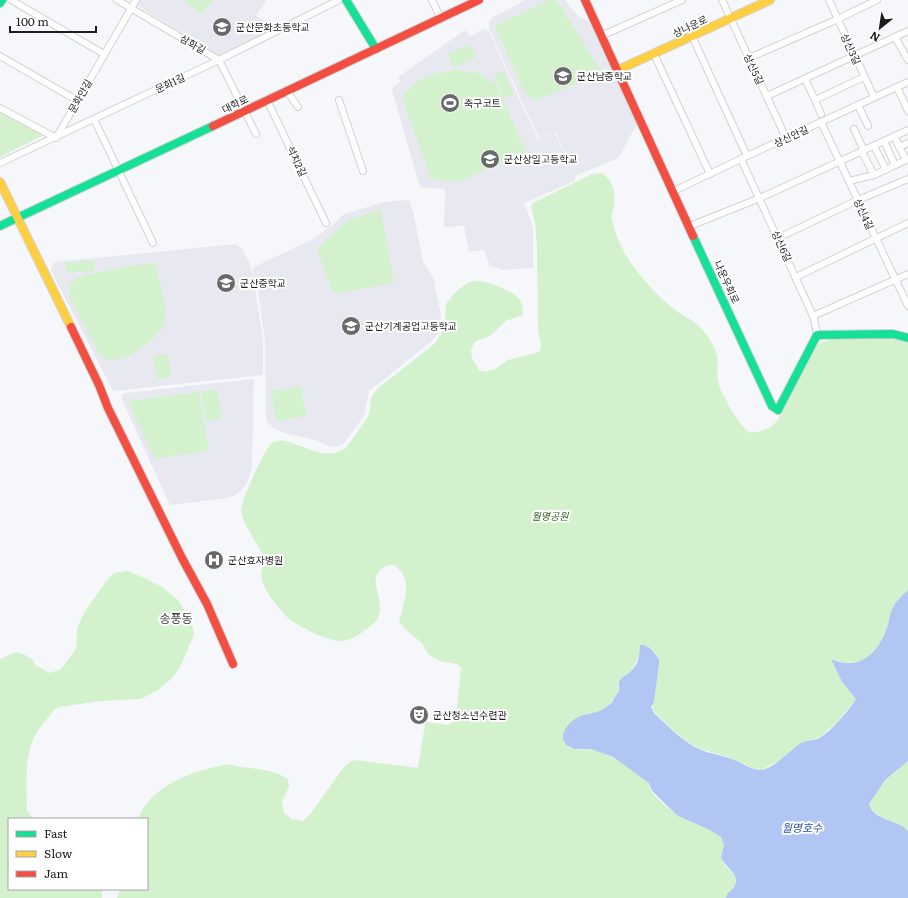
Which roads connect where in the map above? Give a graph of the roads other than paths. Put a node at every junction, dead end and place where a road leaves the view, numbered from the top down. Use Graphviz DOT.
graph roads {
  1 [pos="2,0"];
  2 [pos="11,0"];
  3 [pos="117,0"];
  4 [pos="136,0"];
  5 [pos="339,0"];
  6 [pos="346,0"];
  7 [pos="432,0"];
  8 [pos="479,0"];
  9 [pos="587,0"];
  10 [pos="682,0"];
  11 [pos="722,0"];
  12 [pos="770,0"];
  13 [pos="829,0"];
  14 [pos="877,0"];
  15 [pos="0,3"];
  16 [pos="131,8"];
  17 [pos="441,19"];
  18 [pos="730,19"];
  19 [pos="838,19"];
  20 [pos="908,31"];
  21 [pos="601,36"];
  22 [pos="692,36"];
  23 [pos="895,37"];
  24 [pos="376,49"];
  25 [pos="104,54"];
  26 [pos="654,54"];
  27 [pos="0,56"];
  28 [pos="855,56"];
  29 [pos="749,58"];
  30 [pos="219,60"];
  31 [pos="908,60"];
  32 [pos="618,70"];
  33 [pos="864,77"];
  34 [pos="804,79"];
  35 [pos="908,82"];
  36 [pos="897,87"];
  37 [pos="287,91"];
  38 [pos="767,96"];
  39 [pos="874,98"];
  40 [pos="78,100"];
  41 [pos="267,100"];
  42 [pos="338,100"];
  43 [pos="815,100"];
  44 [pos="858,104"];
  45 [pos="298,107"];
  46 [pos="0,108"];
  47 [pos="244,110"];
  48 [pos="908,111"];
  49 [pos="821,114"];
  50 [pos="94,119"];
  51 [pos="821,122"];
  52 [pos="868,126"];
  53 [pos="854,129"];
  54 [pos="908,130"];
  55 [pos="256,134"];
  56 [pos="894,136"];
  57 [pos="56,138"];
  58 [pos="786,138"];
  59 [pos="884,142"];
  60 [pos="908,142"];
  61 [pos="874,146"];
  62 [pos="899,146"];
  63 [pos="863,151"];
  64 [pos="744,157"];
  65 [pos="907,160"];
  66 [pos="840,162"];
  67 [pos="0,163"];
  68 [pos="895,165"];
  69 [pos="886,170"];
  70 [pos="119,171"];
  71 [pos="363,171"];
  72 [pos="710,174"];
  73 [pos="874,175"];
  74 [pos="908,179"];
  75 [pos="849,181"];
  76 [pos="0,182"];
  77 [pos="674,191"];
  78 [pos="760,198"];
  79 [pos="858,200"];
  80 [pos="17,219"];
  81 [pos="326,223"];
  82 [pos="908,223"];
  83 [pos="0,226"];
  84 [pos="690,226"];
  85 [pos="778,238"];
  86 [pos="876,239"];
  87 [pos="153,243"];
  88 [pos="908,274"];
  89 [pos="796,277"];
  90 [pos="895,279"];
  91 [pos="908,306"];
  92 [pos="813,316"];
  93 [pos="817,334"];
  94 [pos="908,338"];
  95 [pos="233,664"];
  1 -- 15 [label="street"];
  2 -- 25 [label="street"];
  3 -- 16 [label="street, 삼화길"];
  4 -- 16 [label="street, 문화안길"];
  5 -- 30 [label="street, 문화1길"];
  6 -- 24 [label="street"];
  7 -- 17 [label="street"];
  8 -- 17 [label="street, 대학로"];
  9 -- 21 [label="street, 나운우회로"];
  10 -- 21 [label="street"];
  11 -- 18 [label="street, 상신5길"];
  12 -- 18 [label="street, 상나운로"];
  13 -- 19 [label="street, 상신3길"];
  14 -- 19 [label="street"];
  16 -- 25 [label="street, 문화안길"];
  16 -- 30 [label="street, 삼화길"];
  17 -- 24 [label="street, 대학로"];
  18 -- 22 [label="street, 상나운로"];
  18 -- 29 [label="street, 상신5길"];
  19 -- 28 [label="street, 상신3길"];
  19 -- 29 [label="street"];
  20 -- 23 [label="street"];
  21 -- 32 [label="street, 나운우회로"];
  22 -- 26 [label="street, 상나운로"];
  22 -- 64 [label="street, 상신6길"];
  23 -- 28 [label="street"];
  23 -- 31 [label="street"];
  24 -- 37 [label="street, 대학로"];
  25 -- 40 [label="street, 문화안길"];
  26 -- 32 [label="street, 상나운로"];
  26 -- 72 [label="street"];
  27 -- 40 [label="street"];
  28 -- 33 [label="street, 상신3길"];
  28 -- 34 [label="street"];
  29 -- 38 [label="street, 상신5길"];
  30 -- 47 [label="street"];
  30 -- 50 [label="street, 문화1길"];
  32 -- 77 [label="street, 나운우회로"];
  33 -- 39 [label="street, 상신3길"];
  33 -- 43 [label="street"];
  34 -- 38 [label="street"];
  34 -- 43 [label="street"];
  35 -- 36 [label="street, 상신안길"];
  36 -- 39 [label="street, 상신안길"];
  36 -- 48 [label="street"];
  37 -- 41 [label="street, 대학로"];
  37 -- 45 [label="street"];
  38 -- 58 [label="street, 상신5길"];
  39 -- 44 [label="street, 상신안길"];
  40 -- 57 [label="street, 문화안길"];
  41 -- 47 [label="street, 대학로"];
  41 -- 81 [label="street, 석치2길"];
  42 -- 71 [label="street"];
  43 -- 49 [label="street"];
  44 -- 51 [label="street, 상신안길"];
  44 -- 52 [label="street"];
  46 -- 57 [label="street"];
  47 -- 55 [label="street"];
  47 -- 70 [label="street, 대학로"];
  50 -- 57 [label="street, 문화1길"];
  50 -- 70 [label="street"];
  51 -- 58 [label="street, 상신안길"];
  51 -- 66 [label="street, 상신4길"];
  53 -- 63 [label="street"];
  54 -- 56 [label="street"];
  56 -- 59 [label="street"];
  56 -- 62 [label="street"];
  57 -- 67 [label="street, 문화1길"];
  58 -- 64 [label="street, 상신안길"];
  59 -- 61 [label="street"];
  59 -- 68 [label="street"];
  60 -- 62 [label="street"];
  61 -- 63 [label="street"];
  61 -- 69 [label="street"];
  62 -- 65 [label="street"];
  63 -- 66 [label="street"];
  63 -- 73 [label="street"];
  64 -- 72 [label="street, 상신안길"];
  64 -- 78 [label="street, 상신6길"];
  65 -- 68 [label="street"];
  66 -- 75 [label="street, 상신4길"];
  66 -- 78 [label="street"];
  68 -- 69 [label="street"];
  69 -- 73 [label="street"];
  70 -- 80 [label="street, 대학로"];
  70 -- 87 [label="street"];
  72 -- 77 [label="street, 상신안길"];
  73 -- 75 [label="street"];
  74 -- 79 [label="street"];
  75 -- 79 [label="street, 상신4길"];
  76 -- 80 [label="street"];
  77 -- 84 [label="street, 나운우회로"];
  78 -- 84 [label="street"];
  78 -- 85 [label="street, 상신6길"];
  79 -- 85 [label="street"];
  79 -- 86 [label="street, 상신4길"];
  80 -- 83 [label="street, 대학로"];
  80 -- 95 [label="street"];
  82 -- 86 [label="street"];
  84 -- 93 [label="street, 나운우회로"];
  85 -- 89 [label="street, 상신6길"];
  86 -- 89 [label="street"];
  86 -- 90 [label="street, 상신4길"];
  88 -- 90 [label="street"];
  89 -- 92 [label="street, 상신6길"];
  90 -- 91 [label="street, 상신4길"];
  90 -- 92 [label="street"];
  92 -- 93 [label="street, 상신6길"];
  93 -- 94 [label="street"];
}
